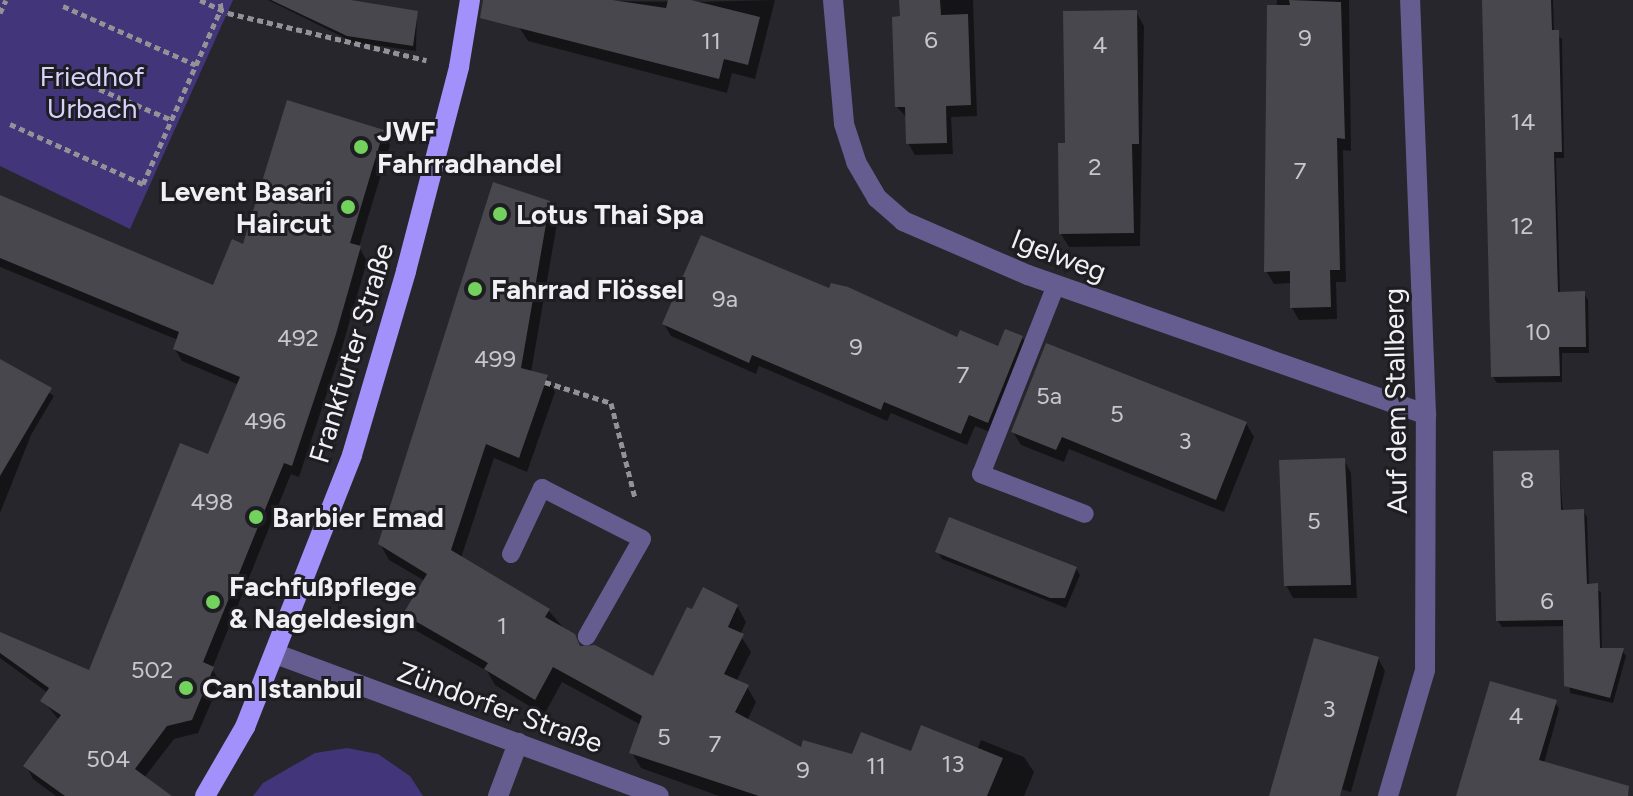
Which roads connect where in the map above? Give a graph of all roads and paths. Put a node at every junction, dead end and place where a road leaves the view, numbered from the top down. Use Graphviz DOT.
graph roads {
  1 [pos="6,0"];
  2 [pos="200,0"];
  3 [pos="220,0"];
  4 [pos="470,0"];
  5 [pos="833,0"];
  6 [pos="1410,0"];
  7 [pos="63,6"];
  8 [pos="221,9"];
  9 [pos="0,13"];
  10 [pos="196,65"];
  11 [pos="459,67"];
  12 [pos="99,89"];
  13 [pos="172,120"];
  14 [pos="10,124"];
  15 [pos="1056,285"];
  16 [pos="545,382"];
  17 [pos="1426,414"];
  18 [pos="1085,514"];
  19 [pos="642,539"];
  20 [pos="511,554"];
  21 [pos="587,636"];
  22 [pos="276,654"];
  23 [pos="518,743"];
  24 [pos="205,796"];
  25 [pos="498,796"];
  26 [pos="659,796"];
  27 [pos="1388,796"];
  1 -- 9 [label="path"];
  2 -- 8 [label="path"];
  3 -- 8 [label="path"];
  4 -- 11 [label="main road, Frankfurter Straße"];
  5 -- 15 [label="street, Igelweg"];
  6 -- 17 [label="street, Auf dem Stallberg"];
  7 -- 10 [label="path"];
  8 -- 10 [label="path"];
  8 -- 11 [label="path"];
  10 -- 13 [label="path"];
  11 -- 22 [label="main road, Frankfurter Straße"];
  12 -- 13 [label="path"];
  13 -- 14 [label="path"];
  15 -- 17 [label="street, Igelweg"];
  15 -- 18 [label="lane"];
  16 -- 19 [label="path"];
  17 -- 27 [label="street, Auf dem Stallberg"];
  19 -- 20 [label="lane"];
  19 -- 21 [label="lane"];
  22 -- 23 [label="street, Zündorfer Straße"];
  22 -- 24 [label="main road, Frankfurter Straße"];
  23 -- 25 [label="street"];
  23 -- 26 [label="street, Zündorfer Straße"];
}
